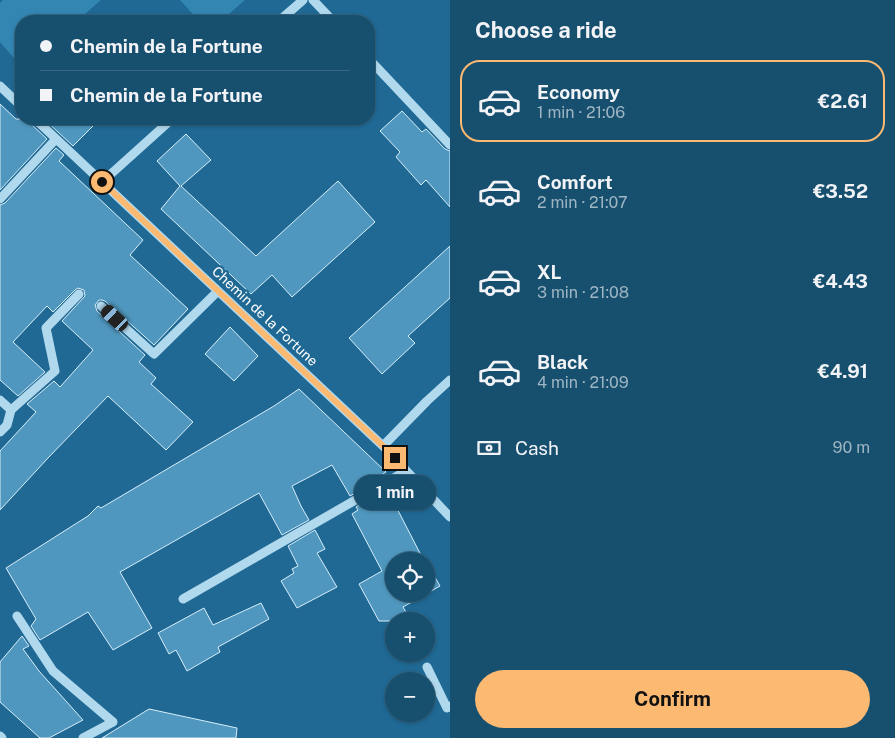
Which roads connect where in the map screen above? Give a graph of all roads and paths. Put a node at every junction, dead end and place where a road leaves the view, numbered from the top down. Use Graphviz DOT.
graph roads {
  1 [pos="303,0"];
  2 [pos="313,0"];
  3 [pos="286,15"];
  4 [pos="327,15"];
  5 [pos="375,65"];
  6 [pos="0,86"];
  7 [pos="15,100"];
  8 [pos="41,125"];
  9 [pos="165,125"];
  10 [pos="56,139"];
  11 [pos="450,145"];
  12 [pos="102,182"];
  13 [pos="0,199"];
  14 [pos="218,291"];
  15 [pos="79,294"];
  16 [pos="102,306"];
  17 [pos="450,380"];
  18 [pos="0,400"];
  19 [pos="11,410"];
  20 [pos="0,432"];
  21 [pos="383,446"];
  22 [pos="406,471"];
  23 [pos="450,518"];
  24 [pos="183,599"];
  25 [pos="17,616"];
  26 [pos="427,667"];
  27 [pos="450,706"];
  28 [pos="83,738"];
  1 -- 3 [label="street"];
  2 -- 4 [label="street"];
  5 -- 11 [label="street"];
  6 -- 7 [label="street"];
  8 -- 10 [label="street, Chemin de la Fortune"];
  9 -- 12 [label="street"];
  10 -- 12 [label="street, Chemin de la Fortune"];
  10 -- 13 [label="street"];
  12 -- 14 [label="street, Chemin de la Fortune"];
  14 -- 16 [label="street"];
  14 -- 21 [label="street, Chemin de la Fortune"];
  15 -- 19 [label="street"];
  17 -- 21 [label="street"];
  18 -- 19 [label="street"];
  19 -- 20 [label="street"];
  21 -- 22 [label="street, Chemin de la Fortune"];
  22 -- 23 [label="street, Chemin de la Fortune"];
  22 -- 24 [label="street"];
  25 -- 28 [label="street"];
  26 -- 27 [label="street"];
}
